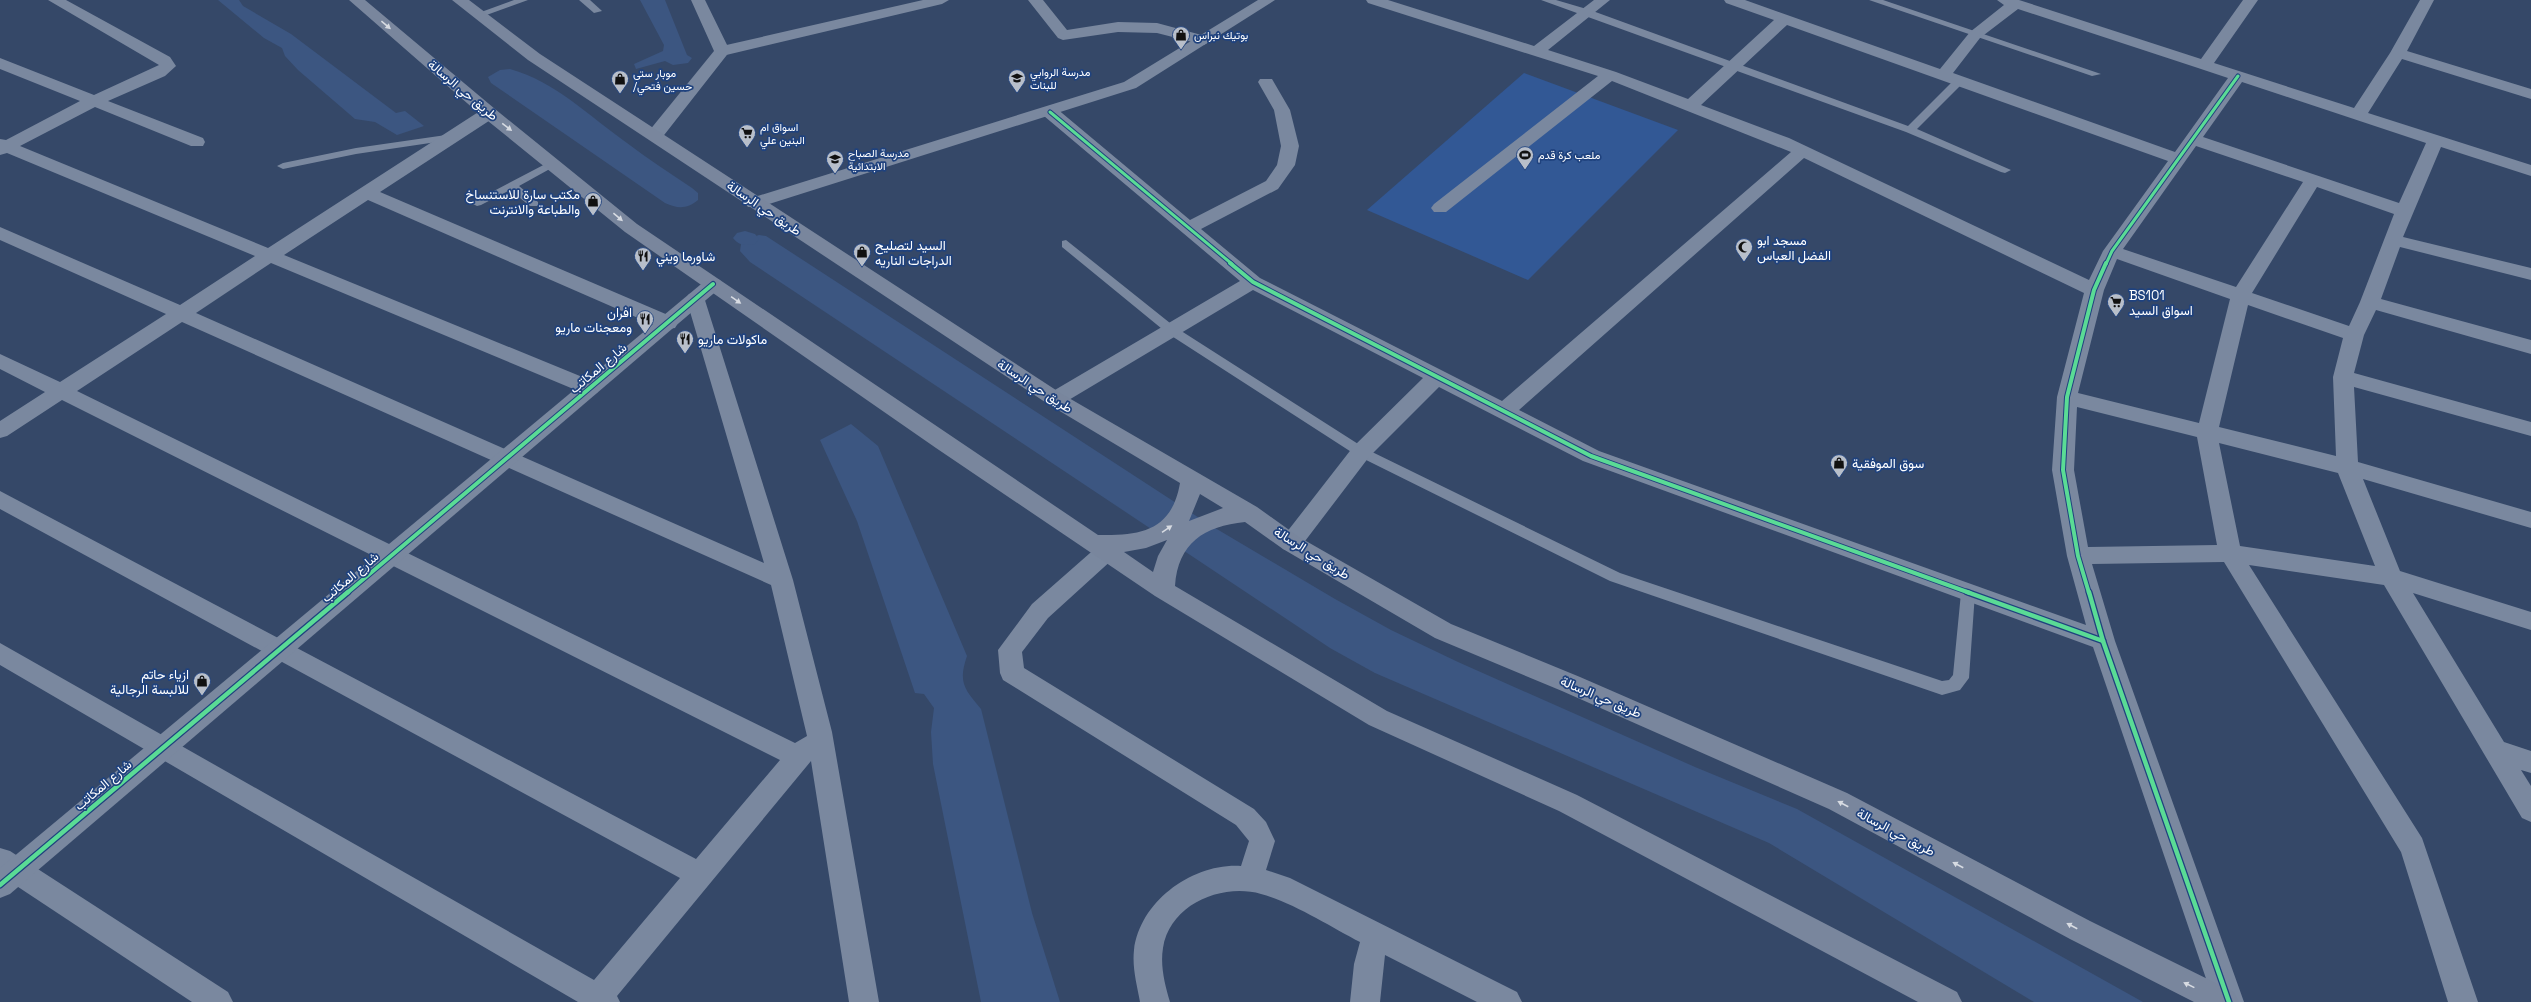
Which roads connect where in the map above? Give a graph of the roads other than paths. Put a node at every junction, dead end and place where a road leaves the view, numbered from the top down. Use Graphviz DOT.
graph roads {
  1 [pos="55,0"];
  2 [pos="459,0"];
  3 [pos="523,0"];
  4 [pos="584,0"];
  5 [pos="698,0"];
  6 [pos="942,0"];
  7 [pos="1035,0"];
  8 [pos="1268,0"];
  9 [pos="1546,0"];
  10 [pos="1603,0"];
  11 [pos="1874,0"];
  12 [pos="2427,0"];
  13 [pos="1382,1"];
  14 [pos="1737,1"];
  15 [pos="2245,1"];
  16 [pos="361,2"];
  17 [pos="2010,2"];
  18 [pos="597,11"];
  19 [pos="1587,12"];
  20 [pos="478,15"];
  21 [pos="1784,19"];
  22 [pos="1975,35"];
  23 [pos="1204,40"];
  24 [pos="722,51"];
  25 [pos="1536,52"];
  26 [pos="2398,53"];
  27 [pos="0,63"];
  28 [pos="1734,65"];
  29 [pos="2204,65"];
  30 [pos="2096,74"];
  31 [pos="1610,75"];
  32 [pos="1943,75"];
  33 [pos="2238,76"];
  34 [pos="1959,81"];
  35 [pos="1266,82"];
  36 [pos="2531,94"];
  37 [pos="93,101"];
  38 [pos="1690,106"];
  39 [pos="1050,112"];
  40 [pos="489,113"];
  41 [pos="2358,115"];
  42 [pos="1910,130"];
  43 [pos="655,135"];
  44 [pos="453,137"];
  45 [pos="2192,138"];
  46 [pos="2436,140"];
  47 [pos="197,142"];
  48 [pos="2,147"];
  49 [pos="1802,150"];
  50 [pos="2178,158"];
  51 [pos="553,162"];
  52 [pos="283,166"];
  53 [pos="2004,170"];
  54 [pos="2531,171"];
  55 [pos="2313,180"];
  56 [pos="511,185"];
  57 [pos="367,192"];
  58 [pos="477,203"];
  59 [pos="754,203"];
  60 [pos="534,204"];
  61 [pos="1440,208"];
  62 [pos="2404,211"];
  63 [pos="1189,228"];
  64 [pos="0,233"];
  65 [pos="2393,240"];
  66 [pos="1066,244"];
  67 [pos="2112,251"];
  68 [pos="270,256"];
  69 [pos="2531,274"];
  70 [pos="1253,282"];
  71 [pos="2094,290"];
  72 [pos="705,291"];
  73 [pos="2240,296"];
  74 [pos="2370,302"];
  75 [pos="181,313"];
  76 [pos="668,322"];
  77 [pos="1171,330"];
  78 [pos="2354,335"];
  79 [pos="2531,347"];
  80 [pos="0,361"];
  81 [pos="1437,377"];
  82 [pos="2343,377"];
  83 [pos="590,388"];
  84 [pos="60,391"];
  85 [pos="2067,398"];
  86 [pos="1055,400"];
  87 [pos="1504,411"];
  88 [pos="2531,429"];
  89 [pos="0,431"];
  90 [pos="2207,434"];
  91 [pos="1361,452"];
  92 [pos="507,458"];
  93 [pos="2347,467"];
  94 [pos="1191,488"];
  95 [pos="0,499"];
  96 [pos="1249,513"];
  97 [pos="2531,520"];
  98 [pos="1291,542"];
  99 [pos="1101,548"];
  100 [pos="2230,553"];
  101 [pos="391,555"];
  102 [pos="2078,556"];
  103 [pos="2391,576"];
  104 [pos="780,580"];
  105 [pos="1163,590"];
  106 [pos="1968,593"];
  107 [pos="2531,621"];
  108 [pos="2103,641"];
  109 [pos="279,649"];
  110 [pos="0,653"];
  111 [pos="819,732"];
  112 [pos="164,747"];
  113 [pos="2494,750"];
  114 [pos="798,757"];
  115 [pos="2531,762"];
  116 [pos="2531,810"];
  117 [pos="5,872"];
  118 [pos="700,875"];
  119 [pos="1250,879"];
  120 [pos="1376,936"];
  121 [pos="599,1001"];
  122 [pos="218,1002"];
  123 [pos="864,1002"];
  124 [pos="1155,1002"];
  125 [pos="1365,1002"];
  126 [pos="1507,1002"];
  127 [pos="1947,1002"];
  128 [pos="2224,1002"];
  129 [pos="2229,1002"];
  130 [pos="2462,1002"];
  1 -- 37 [label="street"];
  2 -- 20 [label="main road, طريق حي الرسالة"];
  3 -- 20 [label="lane"];
  4 -- 18 [label="lane"];
  5 -- 24 [label="street"];
  6 -- 24 [label="street"];
  7 -- 23 [label="street"];
  8 -- 23 [label="street"];
  9 -- 19 [label="lane"];
  10 -- 19 [label="street"];
  11 -- 22 [label="lane"];
  12 -- 26 [label="street"];
  13 -- 25 [label="street"];
  14 -- 21 [label="street"];
  15 -- 29 [label="street"];
  16 -- 40 [label="main road, طريق حي الرسالة, one-way"];
  17 -- 22 [label="street"];
  17 -- 29 [label="street"];
  19 -- 25 [label="street"];
  19 -- 28 [label="lane"];
  20 -- 43 [label="main road, طريق حي الرسالة"];
  21 -- 28 [label="street"];
  21 -- 32 [label="street"];
  22 -- 30 [label="lane"];
  22 -- 32 [label="street"];
  23 -- 39 [label="street"];
  24 -- 43 [label="street"];
  25 -- 31 [label="street"];
  26 -- 36 [label="street"];
  26 -- 41 [label="street"];
  27 -- 37 [label="street"];
  28 -- 38 [label="street"];
  28 -- 42 [label="lane"];
  29 -- 33 [label="street"];
  31 -- 38 [label="street"];
  31 -- 61 [label="street"];
  32 -- 34 [label="street"];
  33 -- 41 [label="street"];
  33 -- 45 [label="street"];
  34 -- 42 [label="lane"];
  34 -- 50 [label="street"];
  35 -- 63 [label="street"];
  37 -- 47 [label="street"];
  37 -- 48 [label="street"];
  38 -- 49 [label="street"];
  39 -- 59 [label="street"];
  39 -- 63 [label="street"];
  40 -- 44 [label="street"];
  40 -- 51 [label="main road, طريق حي الرسالة, one-way"];
  41 -- 46 [label="street"];
  42 -- 53 [label="lane"];
  43 -- 59 [label="main road, طريق حي الرسالة"];
  44 -- 52 [label="lane"];
  44 -- 57 [label="street"];
  45 -- 50 [label="street"];
  45 -- 55 [label="street"];
  46 -- 54 [label="street"];
  46 -- 62 [label="street"];
  48 -- 68 [label="street"];
  49 -- 71 [label="street"];
  49 -- 87 [label="street"];
  50 -- 67 [label="street"];
  51 -- 56 [label="lane"];
  51 -- 72 [label="main road, طريق حي الرسالة, one-way"];
  55 -- 62 [label="street"];
  55 -- 73 [label="street"];
  56 -- 58 [label="lane"];
  56 -- 60 [label="lane"];
  57 -- 68 [label="street"];
  57 -- 76 [label="street"];
  59 -- 86 [label="main road, طريق حي الرسالة"];
  62 -- 65 [label="street"];
  63 -- 70 [label="street"];
  64 -- 75 [label="street"];
  65 -- 69 [label="street"];
  65 -- 74 [label="street"];
  66 -- 77 [label="lane"];
  67 -- 71 [label="street"];
  67 -- 73 [label="street"];
  68 -- 75 [label="street"];
  68 -- 83 [label="street"];
  70 -- 77 [label="street"];
  70 -- 81 [label="street"];
  71 -- 85 [label="street"];
  72 -- 76 [label="street, شارع المكاتب"];
  72 -- 99 [label="main road, طريق حي الرسالة, one-way"];
  72 -- 104 [label="street"];
  73 -- 78 [label="street"];
  73 -- 90 [label="street"];
  74 -- 78 [label="street"];
  74 -- 79 [label="street"];
  75 -- 84 [label="street"];
  75 -- 92 [label="street"];
  76 -- 83 [label="street, شارع المكاتب"];
  77 -- 86 [label="street"];
  77 -- 91 [label="lane"];
  78 -- 82 [label="street"];
  80 -- 84 [label="street"];
  81 -- 87 [label="street"];
  81 -- 91 [label="street"];
  82 -- 88 [label="street"];
  82 -- 93 [label="street"];
  83 -- 92 [label="street, شارع المكاتب"];
  84 -- 89 [label="street"];
  84 -- 101 [label="street"];
  85 -- 90 [label="street"];
  85 -- 102 [label="street"];
  86 -- 94 [label="main road, طريق حي الرسالة"];
  87 -- 106 [label="street"];
  90 -- 93 [label="street"];
  90 -- 100 [label="street"];
  91 -- 98 [label="street"];
  91 -- 106 [label="lane"];
  92 -- 101 [label="street, شارع المكاتب"];
  92 -- 104 [label="street"];
  93 -- 97 [label="street"];
  93 -- 103 [label="street"];
  94 -- 96 [label="main road, طريق حي الرسالة"];
  99 -- 94 [label="main road, one-way"];
  95 -- 109 [label="street"];
  96 -- 98 [label="main road, طريق حي الرسالة"];
  96 -- 105 [label="main road"];
  128 -- 98 [label="main road, طريق حي الرسالة, one-way"];
  99 -- 105 [label="main road, طريق حي الرسالة"];
  99 -- 119 [label="street"];
  100 -- 102 [label="street"];
  100 -- 103 [label="street"];
  100 -- 130 [label="street"];
  101 -- 109 [label="street, شارع المكاتب"];
  101 -- 114 [label="street"];
  102 -- 108 [label="street"];
  103 -- 107 [label="street"];
  103 -- 113 [label="street"];
  104 -- 111 [label="street"];
  105 -- 127 [label="main road, طريق حي الرسالة"];
  106 -- 108 [label="street"];
  108 -- 129 [label="street"];
  109 -- 112 [label="street, شارع المكاتب"];
  109 -- 118 [label="street"];
  110 -- 112 [label="street"];
  111 -- 114 [label="street"];
  111 -- 123 [label="street"];
  112 -- 117 [label="street, شارع المكاتب"];
  112 -- 121 [label="street"];
  113 -- 115 [label="street"];
  113 -- 116 [label="street"];
  114 -- 118 [label="street"];
  117 -- 122 [label="street"];
  118 -- 121 [label="street"];
  119 -- 120 [label="street"];
  119 -- 124 [label="street"];
  120 -- 125 [label="street"];
  120 -- 126 [label="street"];
}
